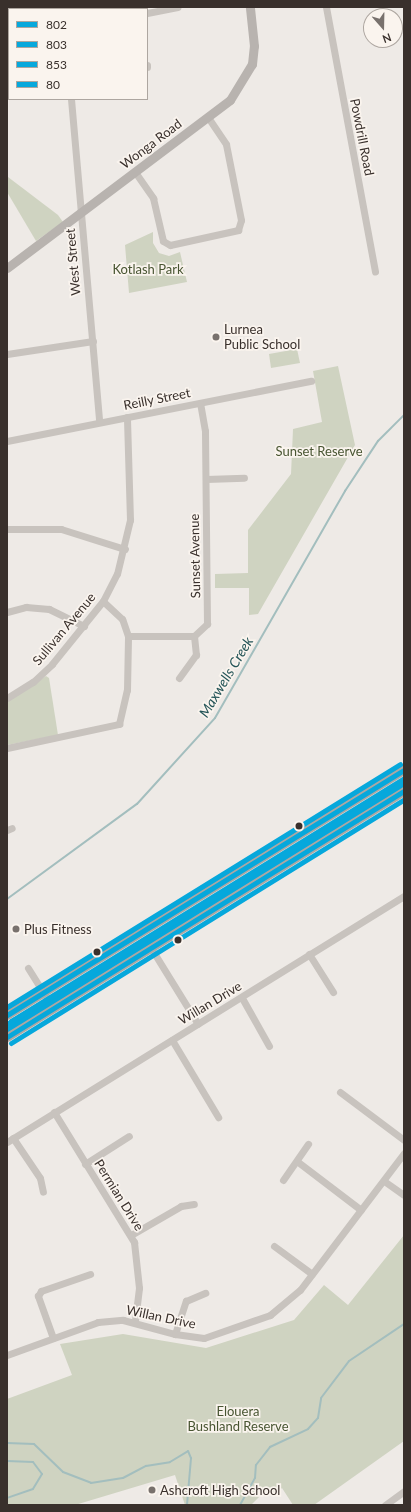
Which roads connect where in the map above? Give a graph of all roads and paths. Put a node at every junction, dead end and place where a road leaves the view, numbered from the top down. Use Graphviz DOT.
graph roads {
  1 [pos="177,7"];
  2 [pos="250,7"];
  3 [pos="326,7"];
  4 [pos="148,13"];
  5 [pos="70,100"];
  6 [pos="208,117"];
  7 [pos="135,172"];
  8 [pos="81,214"];
  9 [pos="7,268"];
  10 [pos="375,272"];
  11 [pos="93,341"];
  12 [pos="7,354"];
  13 [pos="312,381"];
  14 [pos="200,403"];
  15 [pos="127,417"];
  16 [pos="99,422"];
  17 [pos="7,441"];
  18 [pos="244,478"];
  19 [pos="206,479"];
  20 [pos="7,529"];
  21 [pos="125,549"];
  22 [pos="103,601"];
  23 [pos="7,612"];
  24 [pos="84,626"];
  25 [pos="128,636"];
  26 [pos="194,636"];
  27 [pos="179,678"];
  28 [pos="7,698"];
  29 [pos="7,748"];
  30 [pos="404,770"];
  31 [pos="404,791"];
  32 [pos="404,896"];
  33 [pos="151,948"];
  34 [pos="309,954"];
  35 [pos="28,968"];
  36 [pos="333,992"];
  37 [pos="43,993"];
  38 [pos="242,998"];
  39 [pos="53,1008"];
  40 [pos="7,1015"];
  41 [pos="198,1024"];
  42 [pos="7,1037"];
  43 [pos="172,1040"];
  44 [pos="268,1046"];
  45 [pos="340,1092"];
  46 [pos="54,1112"];
  47 [pos="218,1117"];
  48 [pos="129,1136"];
  49 [pos="10,1140"];
  50 [pos="404,1140"];
  51 [pos="308,1144"];
  52 [pos="404,1153"];
  53 [pos="298,1162"];
  54 [pos="85,1164"];
  55 [pos="283,1180"];
  56 [pos="384,1181"];
  57 [pos="43,1192"];
  58 [pos="404,1195"];
  59 [pos="194,1204"];
  60 [pos="361,1210"];
  61 [pos="130,1235"];
  62 [pos="274,1246"];
  63 [pos="90,1274"];
  64 [pos="312,1274"];
  65 [pos="205,1293"];
  66 [pos="135,1322"];
  67 [pos="174,1334"];
  68 [pos="52,1338"];
  69 [pos="7,1355"];
  70 [pos="404,1492"];
  71 [pos="385,1505"];
  1 -- 4 [label="street"];
  2 -- 6 [label="street, Wonga Road"];
  3 -- 10 [label="street, Powdrill Road"];
  5 -- 8 [label="street, West Street"];
  6 -- 7 [label="street, Wonga Road"];
  6 -- 7 [label="street"];
  7 -- 8 [label="street, Wonga Road"];
  8 -- 9 [label="street, Wonga Road"];
  8 -- 11 [label="street, West Street"];
  11 -- 12 [label="street"];
  11 -- 16 [label="street, West Street"];
  13 -- 14 [label="street, Reilly Street"];
  14 -- 15 [label="street, Reilly Street"];
  14 -- 19 [label="street, Sunset Avenue"];
  15 -- 16 [label="street, Reilly Street"];
  15 -- 21 [label="street, Sullivan Avenue"];
  16 -- 17 [label="street, Reilly Street"];
  18 -- 19 [label="street"];
  19 -- 26 [label="street, Sunset Avenue"];
  20 -- 21 [label="street"];
  21 -- 22 [label="street, Sullivan Avenue"];
  22 -- 24 [label="street, Sullivan Avenue"];
  22 -- 25 [label="street"];
  23 -- 24 [label="street"];
  24 -- 28 [label="street, Sullivan Avenue"];
  25 -- 26 [label="street"];
  25 -- 29 [label="street"];
  26 -- 27 [label="street"];
  30 -- 37 [label="main road"];
  31 -- 33 [label="main road"];
  32 -- 34 [label="street, Willan Drive"];
  33 -- 39 [label="main road"];
  33 -- 41 [label="street"];
  34 -- 36 [label="street"];
  34 -- 38 [label="street, Willan Drive"];
  35 -- 37 [label="street"];
  37 -- 39 [label="street"];
  37 -- 40 [label="main road"];
  38 -- 41 [label="street, Willan Drive"];
  38 -- 44 [label="street"];
  39 -- 42 [label="main road"];
  41 -- 43 [label="street, Willan Drive"];
  43 -- 46 [label="street, Willan Drive"];
  43 -- 47 [label="street"];
  45 -- 50 [label="street"];
  46 -- 49 [label="street, Willan Drive"];
  46 -- 54 [label="street, Permian Drive"];
  48 -- 54 [label="street"];
  49 -- 57 [label="street"];
  51 -- 53 [label="street"];
  52 -- 56 [label="street, Willan Drive"];
  53 -- 55 [label="street"];
  53 -- 60 [label="street"];
  54 -- 61 [label="street, Permian Drive"];
  56 -- 58 [label="street"];
  56 -- 60 [label="street, Willan Drive"];
  59 -- 61 [label="street"];
  60 -- 64 [label="street, Willan Drive"];
  61 -- 66 [label="street, Permian Drive"];
  62 -- 64 [label="street"];
  63 -- 68 [label="street"];
  64 -- 67 [label="street, Willan Drive"];
  65 -- 67 [label="street"];
  66 -- 67 [label="street, Willan Drive"];
  66 -- 68 [label="street, Willan Drive"];
  68 -- 69 [label="street, Willan Drive"];
  70 -- 71 [label="street"];
}
